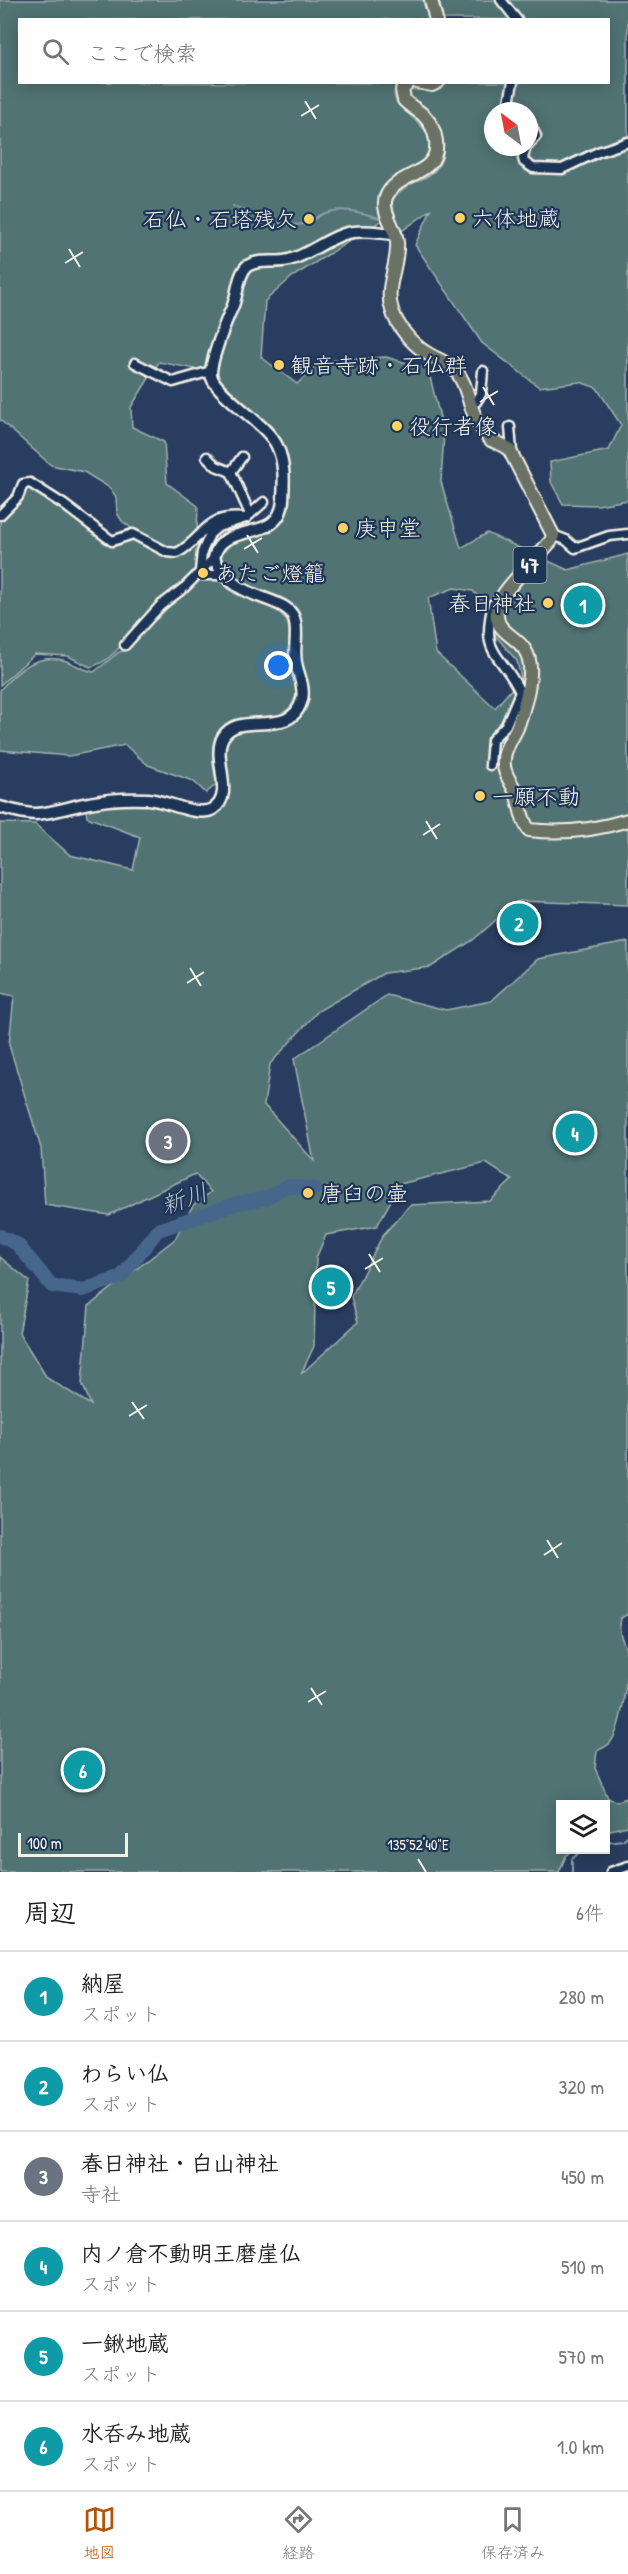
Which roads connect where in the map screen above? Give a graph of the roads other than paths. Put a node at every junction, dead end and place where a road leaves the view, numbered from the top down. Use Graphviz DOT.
graph roads {
  1 [pos="431,0"];
  2 [pos="501,0"];
  3 [pos="436,18"];
  4 [pos="514,18"];
  5 [pos="407,84"];
  6 [pos="513,84"];
  7 [pos="509,102"];
  8 [pos="628,142"];
  9 [pos="524,156"];
  10 [pos="396,234"];
  11 [pos="135,363"];
  12 [pos="483,371"];
  13 [pos="211,372"];
  14 [pos="469,404"];
  15 [pos="510,427"];
  16 [pos="512,453"];
  17 [pos="207,457"];
  18 [pos="242,457"];
  19 [pos="231,472"];
  20 [pos="264,502"];
  21 [pos="0,515"];
  22 [pos="248,516"];
  23 [pos="628,534"];
  24 [pos="553,535"];
  25 [pos="214,558"];
  26 [pos="200,571"];
  27 [pos="224,575"];
  28 [pos="499,601"];
  29 [pos="125,645"];
  30 [pos="490,765"];
  31 [pos="0,807"];
  32 [pos="628,820"];
  33 [pos="628,1866"];
  34 [pos="611,1872"];
  1 -- 3 [label="main road"];
  2 -- 4 [label="street"];
  5 -- 10 [label="main road, 47"];
  6 -- 7 [label="street"];
  8 -- 9 [label="street"];
  10 -- 13 [label="main road"];
  10 -- 14 [label="main road, 47"];
  11 -- 13 [label="street"];
  12 -- 14 [label="street"];
  13 -- 25 [label="main road"];
  14 -- 16 [label="main road, 47"];
  15 -- 16 [label="street"];
  16 -- 24 [label="main road, 47"];
  17 -- 19 [label="street"];
  18 -- 19 [label="street"];
  19 -- 22 [label="street"];
  20 -- 22 [label="street"];
  21 -- 22 [label="street"];
  22 -- 26 [label="street"];
  23 -- 24 [label="street"];
  24 -- 28 [label="main road, 47"];
  25 -- 26 [label="street"];
  25 -- 27 [label="main road"];
  26 -- 27 [label="street"];
  26 -- 29 [label="street"];
  27 -- 31 [label="main road"];
  28 -- 30 [label="street"];
  28 -- 32 [label="main road, 47"];
  33 -- 34 [label="street"];
}
